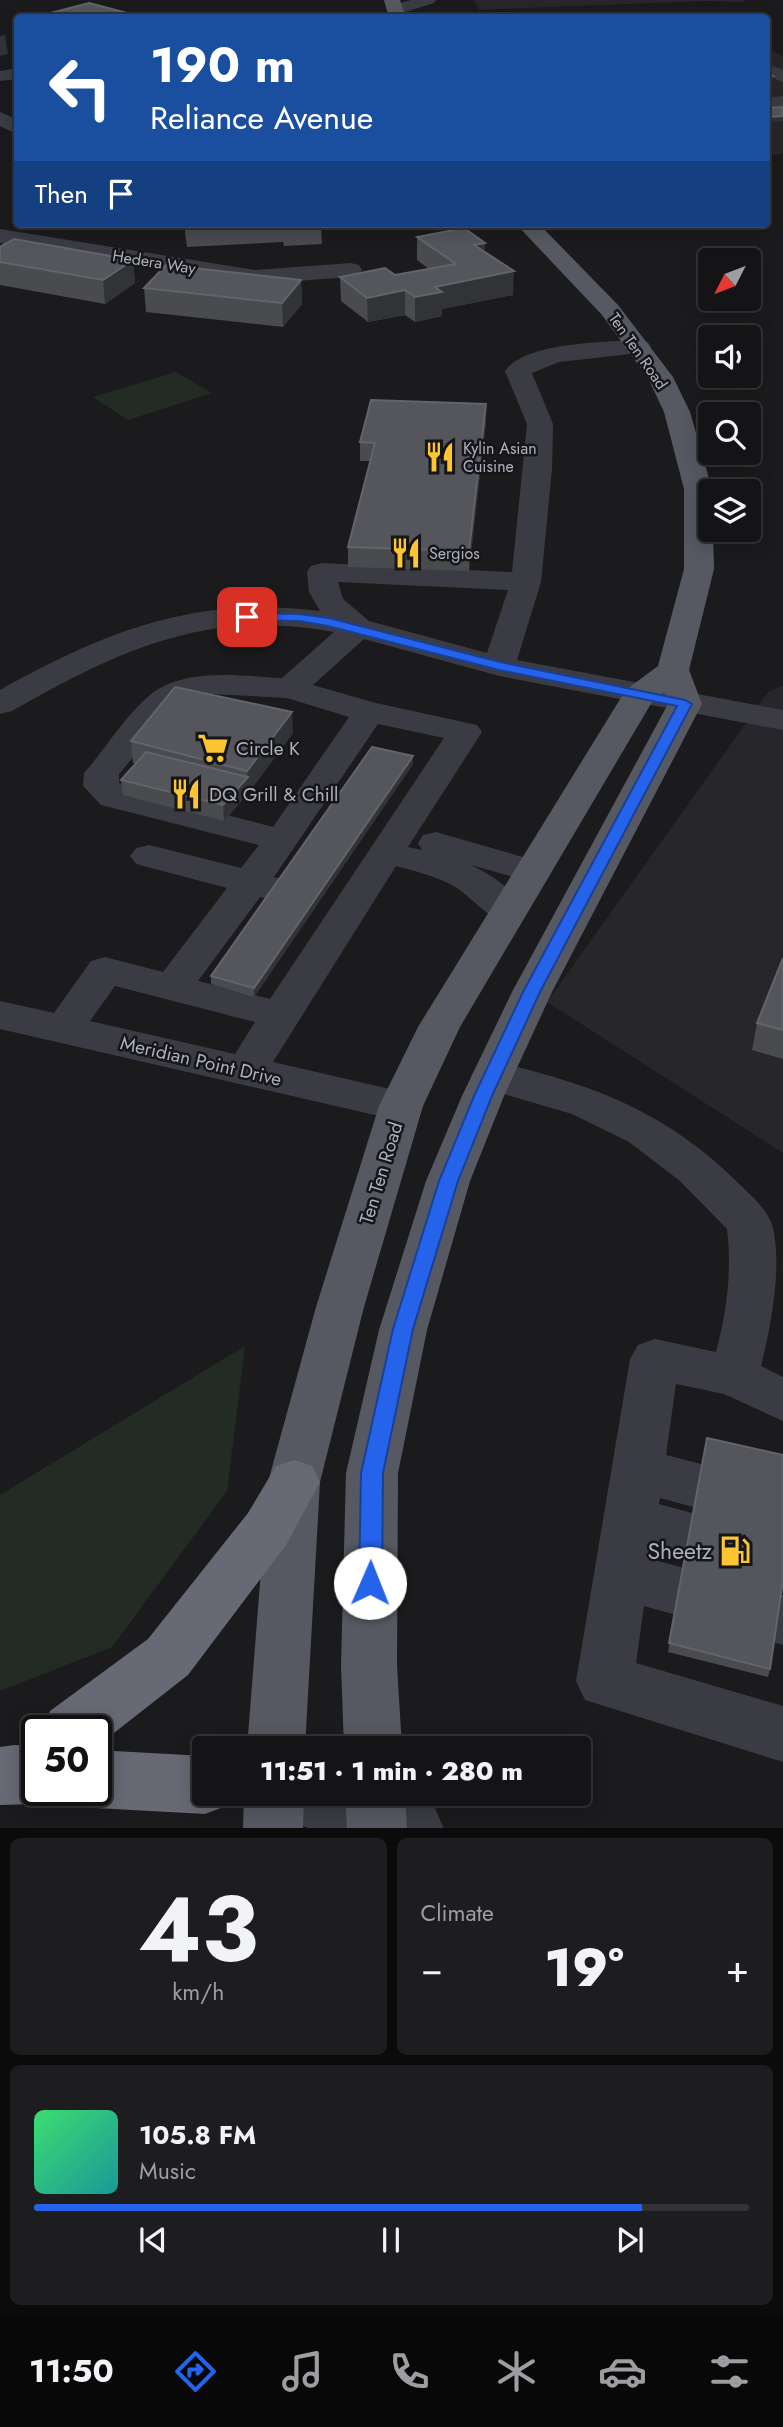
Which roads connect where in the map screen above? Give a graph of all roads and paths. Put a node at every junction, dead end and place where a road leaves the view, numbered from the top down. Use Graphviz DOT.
graph roads {
  1 [pos="428,0"];
  2 [pos="396,9"];
  3 [pos="14,222"];
  4 [pos="531,228"];
  5 [pos="0,234"];
  6 [pos="351,270"];
  7 [pos="639,347"];
  8 [pos="526,582"];
  9 [pos="358,628"];
  10 [pos="499,666"];
  11 [pos="673,670"];
  12 [pos="290,688"];
  13 [pos="639,696"];
  14 [pos="0,704"];
  15 [pos="685,704"];
  16 [pos="369,712"];
  17 [pos="783,720"];
  18 [pos="310,818"];
  19 [pos="385,834"];
  20 [pos="149,856"];
  21 [pos="531,871"];
  22 [pos="264,886"];
  23 [pos="508,910"];
  24 [pos="172,988"];
  25 [pos="0,1015"];
  26 [pos="280,1015"];
  27 [pos="64,1028"];
  28 [pos="246,1072"];
  29 [pos="492,1076"];
  30 [pos="401,1106"];
  31 [pos="734,1376"];
  32 [pos="783,1400"];
  33 [pos="294,1482"];
  34 [pos="633,1494"];
  35 [pos="783,1508"];
  36 [pos="783,1562"];
  37 [pos="621,1574"];
  38 [pos="783,1620"];
  39 [pos="92,1715"];
  40 [pos="783,1734"];
  41 [pos="277,1736"];
  42 [pos="372,1736"];
  43 [pos="112,1780"];
  44 [pos="192,1784"];
  45 [pos="274,1806"];
  46 [pos="342,1806"];
  47 [pos="386,1817"];
  48 [pos="273,1828"];
  1 -- 2 [label="street"];
  3 -- 5 [label="street"];
  4 -- 7 [label="main road, Ten Ten Road"];
  5 -- 6 [label="street, Hedera Way"];
  7 -- 8 [label="street"];
  7 -- 11 [label="main road, Ten Ten Road"];
  8 -- 9 [label="street"];
  8 -- 10 [label="street"];
  9 -- 10 [label="street"];
  9 -- 12 [label="street"];
  9 -- 14 [label="street"];
  10 -- 13 [label="street"];
  11 -- 13 [label="main road, Ten Ten Road"];
  11 -- 15 [label="main road"];
  12 -- 16 [label="street"];
  12 -- 18 [label="street"];
  13 -- 15 [label="street"];
  13 -- 21 [label="main road, Ten Ten Road"];
  15 -- 17 [label="street"];
  15 -- 29 [label="main road"];
  16 -- 18 [label="street"];
  16 -- 19 [label="street"];
  18 -- 22 [label="street"];
  19 -- 21 [label="street"];
  19 -- 23 [label="street"];
  19 -- 26 [label="street"];
  20 -- 22 [label="street"];
  21 -- 23 [label="main road, Ten Ten Road"];
  22 -- 24 [label="street"];
  23 -- 30 [label="main road, Ten Ten Road"];
  24 -- 26 [label="street"];
  24 -- 27 [label="street"];
  25 -- 27 [label="street, Meridian Point Drive"];
  26 -- 28 [label="street"];
  27 -- 28 [label="street, Meridian Point Drive"];
  28 -- 30 [label="street, Meridian Point Drive"];
  29 -- 31 [label="street"];
  29 -- 42 [label="main road"];
  30 -- 33 [label="main road, Ten Ten Road"];
  31 -- 32 [label="street"];
  31 -- 34 [label="street"];
  33 -- 39 [label="highway"];
  33 -- 41 [label="main road, Ten Ten Road"];
  34 -- 35 [label="street"];
  34 -- 36 [label="street"];
  34 -- 37 [label="street"];
  37 -- 38 [label="street"];
  37 -- 40 [label="street"];
  43 -- 44 [label="highway"];
  45 -- 48 [label="main road"];
  46 -- 47 [label="street"];
}
